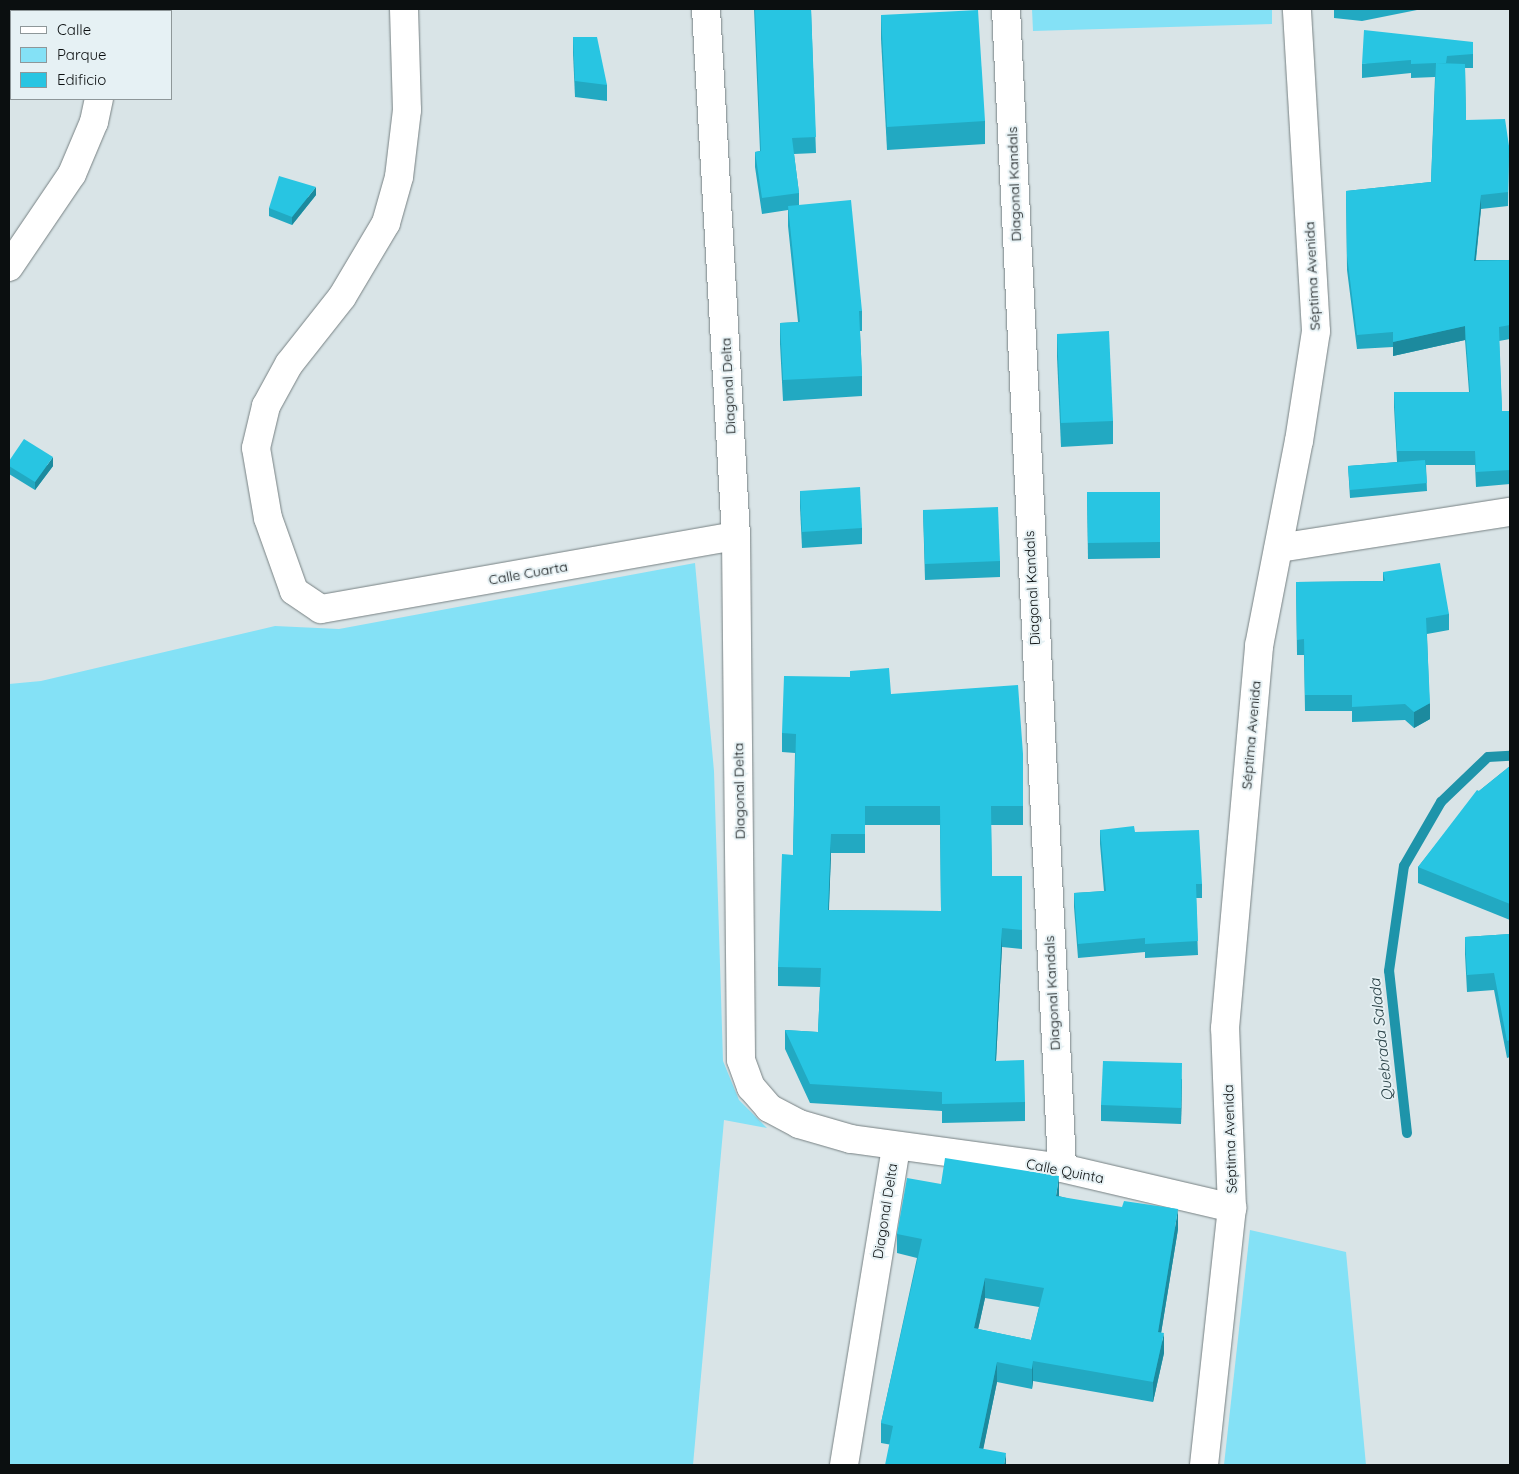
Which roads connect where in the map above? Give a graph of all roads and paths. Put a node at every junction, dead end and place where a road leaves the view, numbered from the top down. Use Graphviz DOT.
graph roads {
  1 [pos="404,9"];
  2 [pos="706,9"];
  3 [pos="1006,9"];
  4 [pos="1297,9"];
  5 [pos="99,100"];
  6 [pos="9,267"];
  7 [pos="1510,512"];
  8 [pos="736,536"];
  9 [pos="1279,548"];
  10 [pos="896,1146"];
  11 [pos="1062,1168"];
  12 [pos="1232,1208"];
  13 [pos="844,1465"];
  14 [pos="1204,1465"];
  1 -- 8 [label="street, Calle Cuarta"];
  2 -- 8 [label="street, Diagonal Delta"];
  3 -- 11 [label="street, Diagonal Kandals"];
  4 -- 9 [label="street, Séptima Avenida"];
  5 -- 6 [label="street"];
  7 -- 9 [label="street"];
  8 -- 10 [label="street, Diagonal Delta"];
  9 -- 12 [label="street, Séptima Avenida"];
  10 -- 11 [label="street, Calle Quinta"];
  10 -- 13 [label="street, Diagonal Delta"];
  11 -- 12 [label="street, Calle Quinta"];
  12 -- 14 [label="street, Séptima Avenida"];
}
